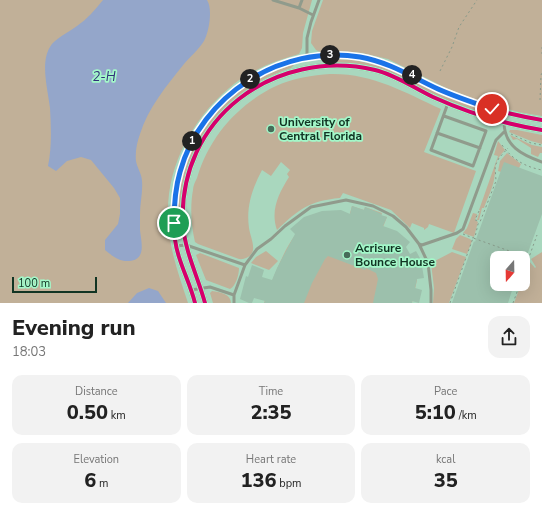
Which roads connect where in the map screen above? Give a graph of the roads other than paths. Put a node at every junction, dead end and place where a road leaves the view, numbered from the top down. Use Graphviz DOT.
graph roads {
  1 [pos="273,0"];
  2 [pos="302,0"];
  3 [pos="319,0"];
  4 [pos="299,8"];
  5 [pos="313,15"];
  6 [pos="307,58"];
  7 [pos="309,68"];
  8 [pos="448,103"];
  9 [pos="506,113"];
  10 [pos="444,116"];
  11 [pos="542,120"];
  12 [pos="504,122"];
  13 [pos="542,130"];
  14 [pos="504,132"];
  15 [pos="438,133"];
  16 [pos="480,148"];
  17 [pos="542,162"];
  18 [pos="186,244"];
  19 [pos="419,244"];
  20 [pos="176,246"];
  21 [pos="245,265"];
  22 [pos="200,288"];
  23 [pos="191,290"];
  24 [pos="234,295"];
  25 [pos="195,303"];
  26 [pos="205,303"];
  27 [pos="234,303"];
  28 [pos="431,303"];
  1 -- 4 [label="lane"];
  2 -- 4 [label="lane"];
  3 -- 5 [label="lane"];
  4 -- 5 [label="lane"];
  5 -- 6 [label="lane"];
  6 -- 7 [label="street"];
  6 -- 9 [label="street"];
  6 -- 20 [label="street"];
  7 -- 8 [label="street"];
  7 -- 18 [label="street"];
  8 -- 10 [label="lane"];
  8 -- 12 [label="street"];
  9 -- 11 [label="street"];
  9 -- 12 [label="street"];
  10 -- 15 [label="lane"];
  10 -- 16 [label="lane"];
  12 -- 13 [label="street"];
  12 -- 14 [label="lane"];
  14 -- 17 [label="lane"];
  14 -- 19 [label="lane"];
  15 -- 16 [label="lane"];
  15 -- 16 [label="lane"];
  18 -- 20 [label="lane"];
  18 -- 21 [label="lane"];
  18 -- 22 [label="street"];
  19 -- 21 [label="lane"];
  19 -- 28 [label="lane"];
  20 -- 23 [label="street"];
  21 -- 24 [label="lane"];
  22 -- 23 [label="lane"];
  22 -- 24 [label="lane"];
  22 -- 26 [label="street"];
  23 -- 25 [label="street"];
  24 -- 27 [label="lane"];
}
